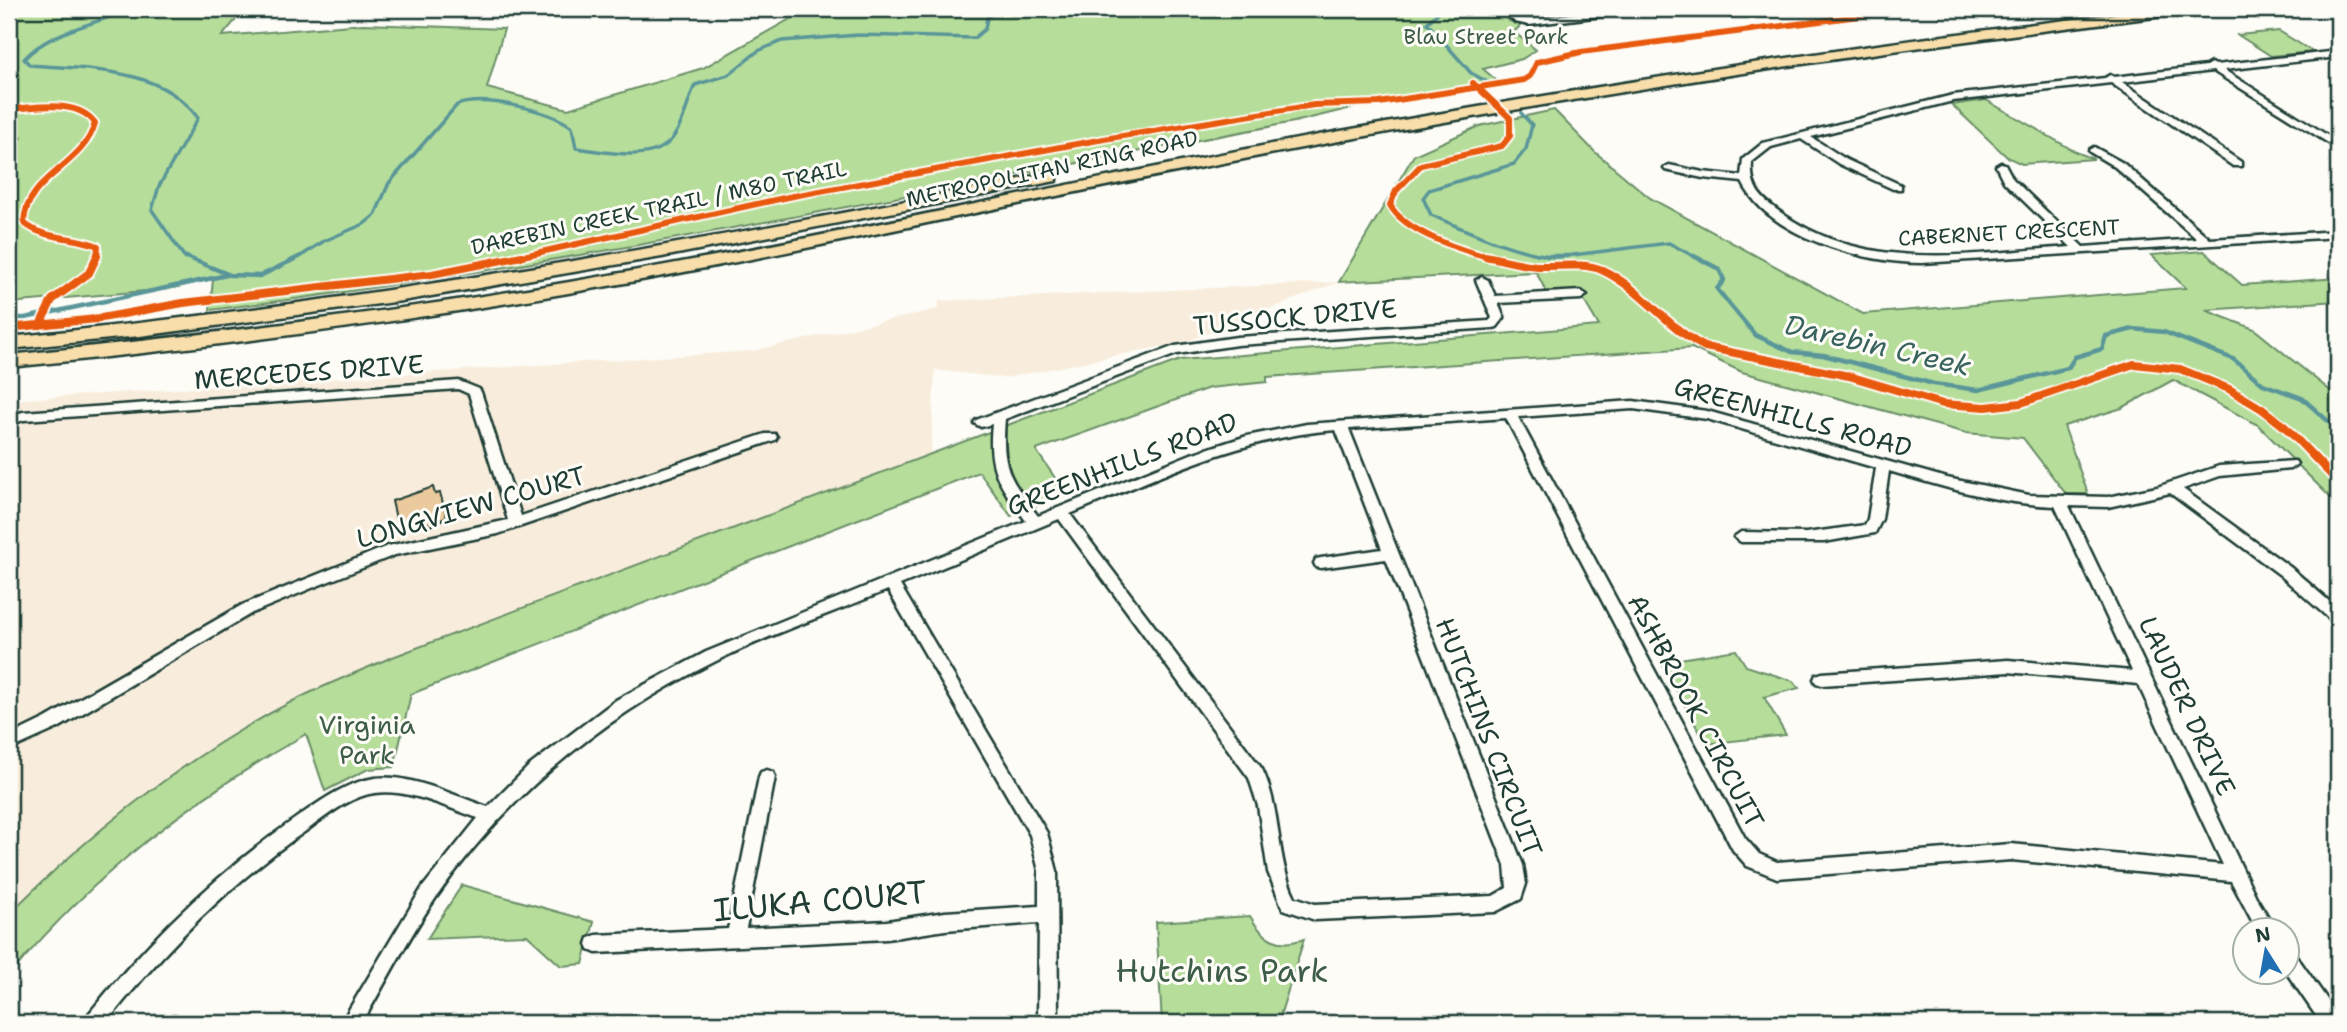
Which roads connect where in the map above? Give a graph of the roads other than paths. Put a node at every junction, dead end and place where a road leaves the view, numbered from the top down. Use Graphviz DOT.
graph roads {
  1 [pos="1506,9"];
  2 [pos="1633,9"];
  3 [pos="2085,9"];
  4 [pos="2189,9"];
  5 [pos="1617,10"];
  6 [pos="2338,54"];
  7 [pos="2325,55"];
  8 [pos="2338,63"];
  9 [pos="2211,66"];
  10 [pos="2110,78"];
  11 [pos="1801,135"];
  12 [pos="2338,146"];
  13 [pos="2094,150"];
  14 [pos="2236,164"];
  15 [pos="2001,166"];
  16 [pos="1669,168"];
  17 [pos="1744,179"];
  18 [pos="1897,187"];
  19 [pos="2338,234"];
  20 [pos="2207,242"];
  21 [pos="2080,250"];
  22 [pos="1482,280"];
  23 [pos="1581,295"];
  24 [pos="1491,300"];
  25 [pos="9,343"];
  26 [pos="9,361"];
  27 [pos="1509,412"];
  28 [pos="999,416"];
  29 [pos="9,421"];
  30 [pos="981,423"];
  31 [pos="1340,424"];
  32 [pos="770,437"];
  33 [pos="2290,464"];
  34 [pos="1883,465"];
  35 [pos="2172,488"];
  36 [pos="2060,502"];
  37 [pos="1061,512"];
  38 [pos="516,523"];
  39 [pos="1035,523"];
  40 [pos="1741,537"];
  41 [pos="1391,553"];
  42 [pos="1321,563"];
  43 [pos="891,582"];
  44 [pos="2338,618"];
  45 [pos="2144,678"];
  46 [pos="1822,679"];
  47 [pos="9,743"];
  48 [pos="767,777"];
  49 [pos="491,815"];
  50 [pos="2237,874"];
  51 [pos="1049,914"];
  52 [pos="2260,916"];
  53 [pos="735,939"];
  54 [pos="596,944"];
  55 [pos="2302,981"];
  56 [pos="94,1023"];
  57 [pos="351,1023"];
  58 [pos="1048,1023"];
  59 [pos="2332,1023"];
  1 -- 5 [label="street"];
  2 -- 5 [label="street"];
  3 -- 25 [label="highway, METROPOLITAN RING ROAD"];
  4 -- 26 [label="highway, METROPOLITAN RING ROAD"];
  6 -- 7 [label="street"];
  7 -- 8 [label="street"];
  7 -- 9 [label="street"];
  9 -- 10 [label="street"];
  9 -- 12 [label="street"];
  10 -- 11 [label="street"];
  10 -- 14 [label="street"];
  11 -- 17 [label="street"];
  11 -- 18 [label="street"];
  13 -- 20 [label="street"];
  15 -- 21 [label="street"];
  16 -- 17 [label="street"];
  17 -- 21 [label="street, CABERNET CRESCENT"];
  19 -- 20 [label="street, CABERNET CRESCENT"];
  20 -- 21 [label="street, CABERNET CRESCENT"];
  22 -- 24 [label="street"];
  23 -- 24 [label="street"];
  24 -- 28 [label="street, TUSSOCK DRIVE"];
  27 -- 31 [label="street, GREENHILLS ROAD"];
  27 -- 34 [label="street, GREENHILLS ROAD"];
  27 -- 50 [label="street, ASHBROOK CIRCUIT"];
  28 -- 30 [label="street, TUSSOCK DRIVE"];
  28 -- 39 [label="street"];
  29 -- 38 [label="street, MERCEDES DRIVE"];
  31 -- 37 [label="street, GREENHILLS ROAD"];
  31 -- 41 [label="street, HUTCHINS CIRCUIT"];
  32 -- 38 [label="street, LONGVIEW COURT"];
  33 -- 35 [label="street, GREENHILLS ROAD"];
  34 -- 36 [label="street, GREENHILLS ROAD"];
  34 -- 40 [label="street"];
  35 -- 36 [label="street, GREENHILLS ROAD"];
  35 -- 44 [label="street"];
  36 -- 45 [label="street, LAUDER DRIVE"];
  37 -- 39 [label="street, GREENHILLS ROAD"];
  37 -- 41 [label="street, HUTCHINS CIRCUIT"];
  38 -- 47 [label="street, LONGVIEW COURT"];
  39 -- 43 [label="street, GREENHILLS ROAD"];
  41 -- 42 [label="street"];
  43 -- 49 [label="street, GREENHILLS ROAD"];
  43 -- 51 [label="street"];
  45 -- 46 [label="street"];
  45 -- 50 [label="street, LAUDER DRIVE"];
  48 -- 53 [label="street"];
  49 -- 56 [label="street"];
  49 -- 57 [label="street, GREENHILLS ROAD"];
  50 -- 52 [label="street, LAUDER DRIVE"];
  51 -- 53 [label="street, ILUKA COURT"];
  51 -- 58 [label="street"];
  53 -- 54 [label="street, ILUKA COURT"];
  55 -- 59 [label="street"];
}
